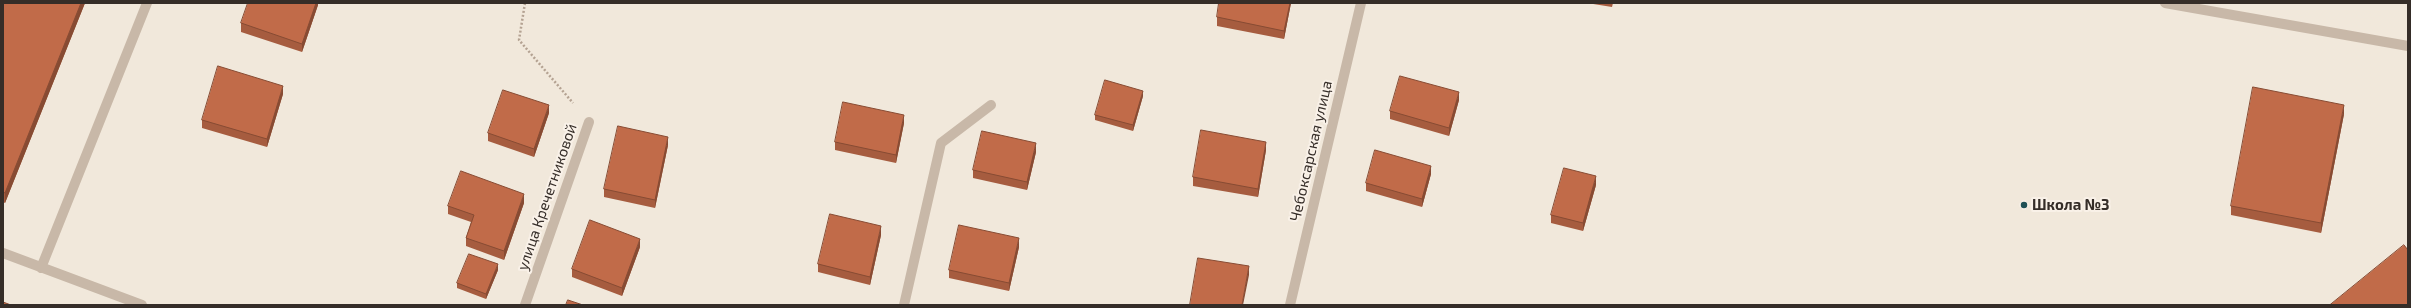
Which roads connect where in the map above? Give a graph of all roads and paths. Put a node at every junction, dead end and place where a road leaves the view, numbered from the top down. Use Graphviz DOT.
graph roads {
  1 [pos="147,3"];
  2 [pos="525,3"];
  3 [pos="1361,3"];
  4 [pos="2165,3"];
  5 [pos="2408,46"];
  6 [pos="991,105"];
  7 [pos="589,122"];
  8 [pos="3,253"];
  9 [pos="41,268"];
  10 [pos="142,305"];
  11 [pos="525,305"];
  12 [pos="904,305"];
  13 [pos="1290,305"];
  1 -- 9 [label="street"];
  2 -- 7 [label="path, улица Кречетниковой"];
  3 -- 13 [label="street, Чебоксарская улица"];
  4 -- 5 [label="street"];
  6 -- 12 [label="street"];
  7 -- 11 [label="street, улица Кречетниковой"];
  8 -- 9 [label="street"];
  9 -- 10 [label="street"];
}
